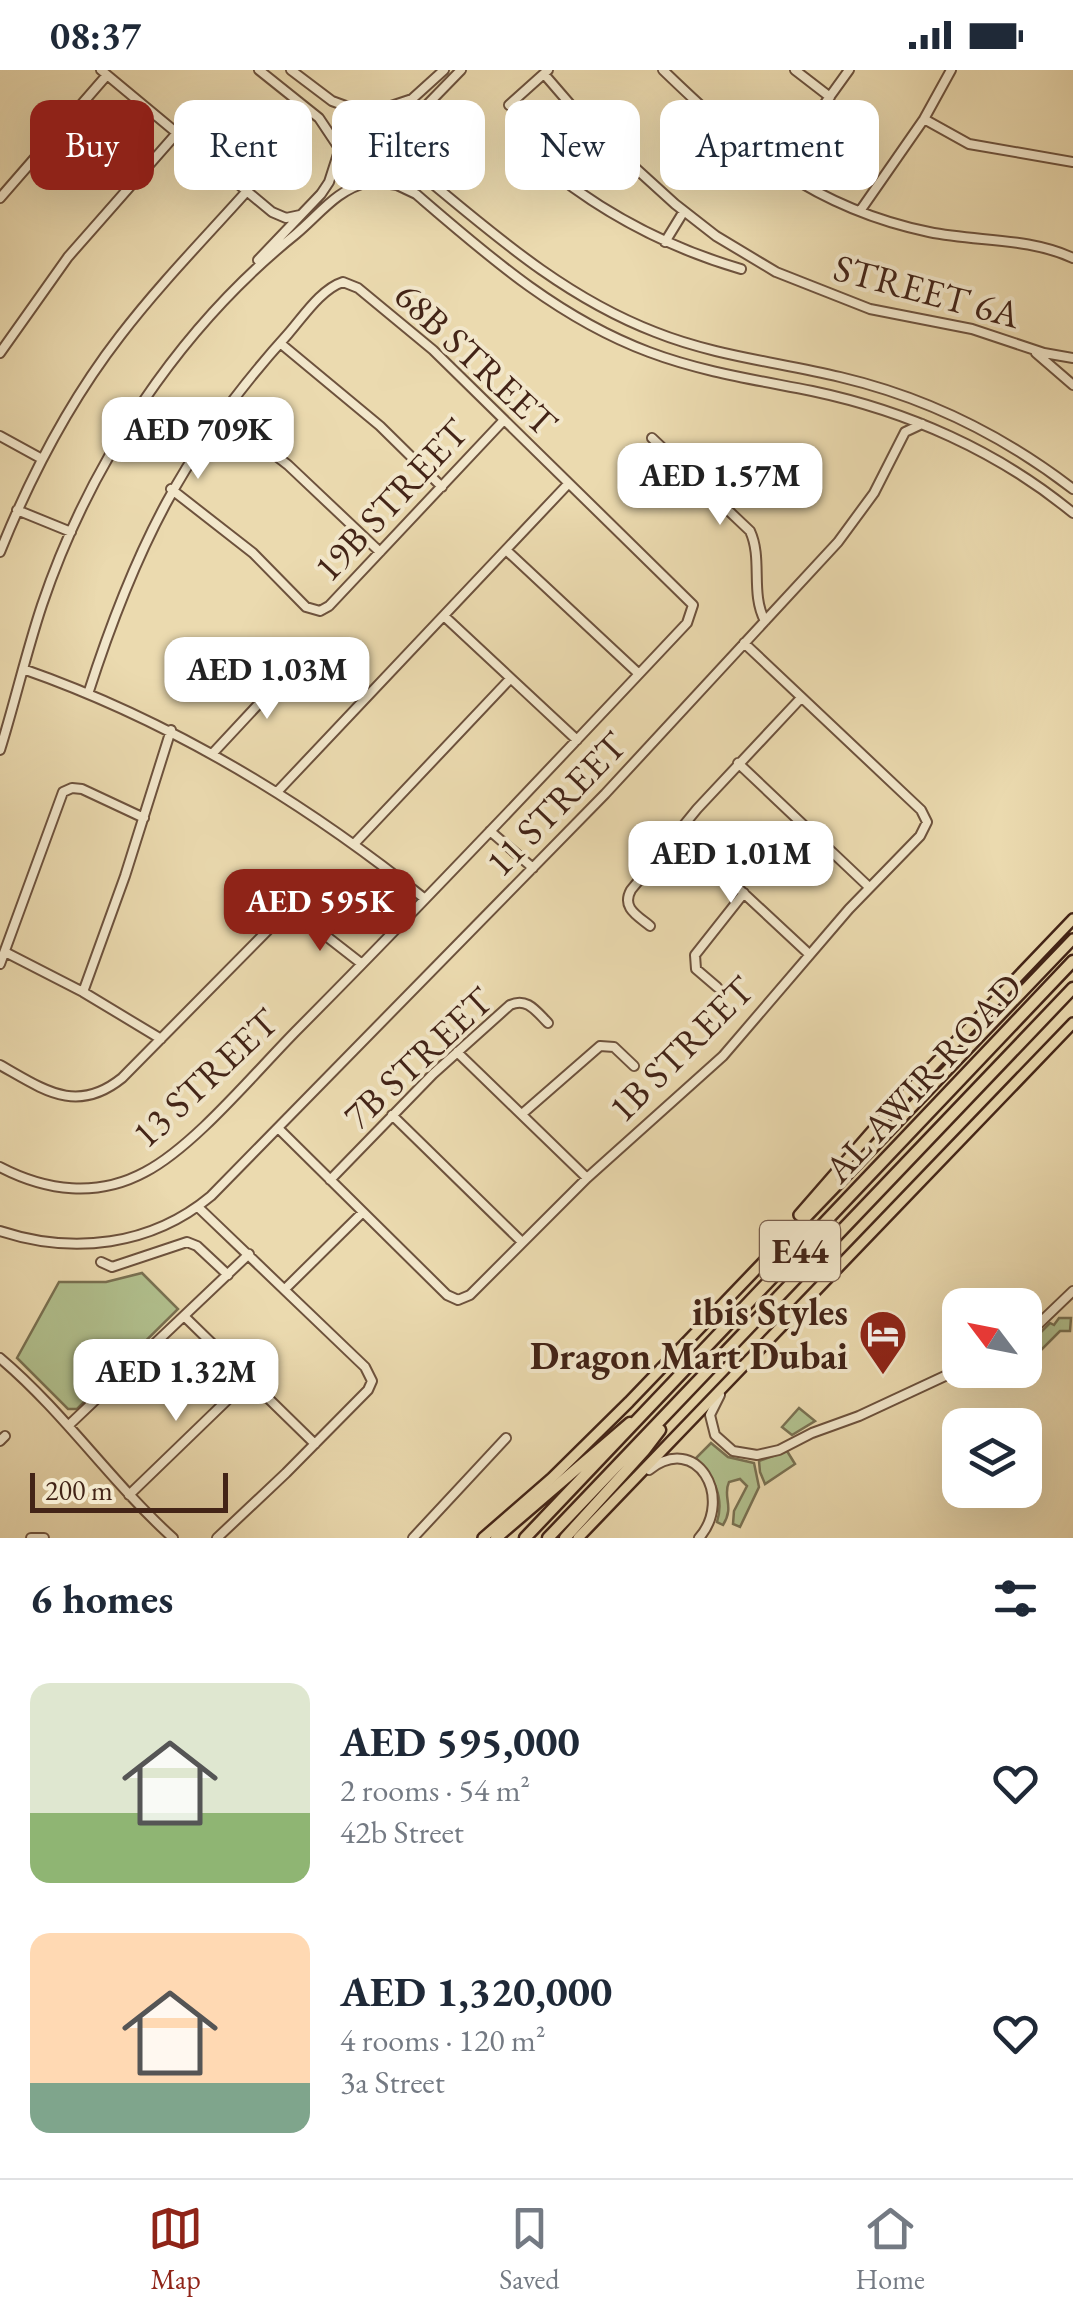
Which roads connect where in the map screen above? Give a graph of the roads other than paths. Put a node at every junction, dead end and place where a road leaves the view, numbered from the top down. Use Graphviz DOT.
graph roads {
  1 [pos="259,70"];
  2 [pos="291,70"];
  3 [pos="444,70"];
  4 [pos="461,70"];
  5 [pos="663,70"];
  6 [pos="794,70"];
  7 [pos="849,70"];
  8 [pos="952,70"];
  9 [pos="104,72"];
  10 [pos="546,72"];
  11 [pos="830,96"];
  12 [pos="409,100"];
  13 [pos="432,100"];
  14 [pos="515,100"];
  15 [pos="570,100"];
  16 [pos="694,100"];
  17 [pos="827,100"];
  18 [pos="332,101"];
  19 [pos="924,119"];
  20 [pos="174,131"];
  21 [pos="174,135"];
  22 [pos="332,139"];
  23 [pos="1073,162"];
  24 [pos="332,171"];
  25 [pos="640,171"];
  26 [pos="351,190"];
  27 [pos="408,190"];
  28 [pos="440,190"];
  29 [pos="576,190"];
  30 [pos="812,190"];
  31 [pos="247,191"];
  32 [pos="0,198"];
  33 [pos="684,211"];
  34 [pos="860,211"];
  35 [pos="272,212"];
  36 [pos="300,215"];
  37 [pos="278,237"];
  38 [pos="665,242"];
  39 [pos="1073,258"];
  40 [pos="742,269"];
  41 [pos="236,288"];
  42 [pos="280,343"];
  43 [pos="1024,346"];
  44 [pos="0,353"];
  45 [pos="1061,354"];
  46 [pos="1073,358"];
  47 [pos="1052,368"];
  48 [pos="1073,384"];
  49 [pos="222,414"];
  50 [pos="895,414"];
  51 [pos="504,420"];
  52 [pos="922,424"];
  53 [pos="0,436"];
  54 [pos="652,438"];
  55 [pos="901,438"];
  56 [pos="42,459"];
  57 [pos="683,467"];
  58 [pos="766,480"];
  59 [pos="568,484"];
  60 [pos="442,486"];
  61 [pos="171,489"];
  62 [pos="1073,489"];
  63 [pos="17,510"];
  64 [pos="1073,513"];
  65 [pos="70,534"];
  66 [pos="506,550"];
  67 [pos="0,552"];
  68 [pos="380,552"];
  69 [pos="694,610"];
  70 [pos="444,616"];
  71 [pos="766,620"];
  72 [pos="743,645"];
  73 [pos="293,666"];
  74 [pos="22,672"];
  75 [pos="639,674"];
  76 [pos="510,679"];
  77 [pos="88,694"];
  78 [pos="800,698"];
  79 [pos="170,730"];
  80 [pos="577,740"];
  81 [pos="0,750"];
  82 [pos="213,753"];
  83 [pos="738,764"];
  84 [pos="278,791"];
  85 [pos="144,818"];
  86 [pos="490,831"];
  87 [pos="678,832"];
  88 [pos="354,844"];
  89 [pos="531,870"];
  90 [pos="869,887"];
  91 [pos="744,892"];
  92 [pos="425,899"];
  93 [pos="1073,919"];
  94 [pos="650,926"];
  95 [pos="1073,939"];
  96 [pos="5,952"];
  97 [pos="809,954"];
  98 [pos="1073,962"];
  99 [pos="0,964"];
  100 [pos="362,964"];
  101 [pos="717,987"];
  102 [pos="1073,988"];
  103 [pos="84,992"];
  104 [pos="548,1023"];
  105 [pos="1073,1023"];
  106 [pos="162,1039"];
  107 [pos="457,1052"];
  108 [pos="0,1064"];
  109 [pos="634,1066"];
  110 [pos="522,1114"];
  111 [pos="392,1115"];
  112 [pos="277,1131"];
  113 [pos="1,1170"];
  114 [pos="587,1178"];
  115 [pos="330,1180"];
  116 [pos="201,1205"];
  117 [pos="362,1212"];
  118 [pos="0,1231"];
  119 [pos="522,1242"];
  120 [pos="98,1244"];
  121 [pos="249,1254"];
  122 [pos="756,1267"];
  123 [pos="226,1277"];
  124 [pos="286,1289"];
  125 [pos="1073,1291"];
  126 [pos="185,1317"];
  127 [pos="1042,1321"];
  128 [pos="761,1345"];
  129 [pos="0,1358"];
  130 [pos="942,1377"];
  131 [pos="249,1380"];
  132 [pos="644,1415"];
  133 [pos="666,1418"];
  134 [pos="69,1425"];
  135 [pos="506,1438"];
  136 [pos="316,1444"];
  137 [pos="129,1496"];
  138 [pos="614,1498"];
  139 [pos="31,1538"];
  140 [pos="44,1538"];
  141 [pos="172,1538"];
  142 [pos="217,1538"];
  143 [pos="413,1538"];
  144 [pos="484,1538"];
  145 [pos="496,1538"];
  146 [pos="525,1538"];
  147 [pos="548,1538"];
  148 [pos="565,1538"];
  149 [pos="578,1538"];
  150 [pos="699,1538"];
  1 -- 22 [label="street"];
  2 -- 18 [label="street"];
  3 -- 12 [label="street"];
  4 -- 13 [label="street"];
  5 -- 16 [label="street"];
  6 -- 11 [label="street"];
  7 -- 11 [label="street"];
  8 -- 19 [label="street"];
  9 -- 20 [label="street"];
  9 -- 32 [label="street"];
  10 -- 14 [label="street"];
  10 -- 15 [label="street, STREET 6A"];
  11 -- 17 [label="street"];
  19 -- 23 [label="street"];
  19 -- 34 [label="street"];
  21 -- 44 [label="street"];
  24 -- 36 [label="street"];
  25 -- 33 [label="street, STREET 6A"];
  26 -- 41 [label="street"];
  27 -- 50 [label="street"];
  28 -- 62 [label="street"];
  29 -- 38 [label="street"];
  30 -- 34 [label="street"];
  31 -- 35 [label="street"];
  31 -- 56 [label="street"];
  33 -- 38 [label="street"];
  33 -- 43 [label="street, STREET 6A"];
  34 -- 39 [label="street"];
  35 -- 36 [label="street"];
  35 -- 37 [label="street"];
  36 -- 37 [label="street"];
  37 -- 41 [label="street"];
  38 -- 40 [label="street"];
  41 -- 65 [label="street"];
  42 -- 49 [label="street"];
  42 -- 51 [label="street, 68B STREET"];
  42 -- 60 [label="street"];
  43 -- 45 [label="street, STREET 6A"];
  43 -- 47 [label="street"];
  45 -- 46 [label="street, STREET 6A"];
  45 -- 47 [label="street"];
  47 -- 48 [label="street"];
  49 -- 61 [label="street"];
  49 -- 68 [label="street"];
  50 -- 52 [label="street"];
  50 -- 55 [label="street"];
  51 -- 59 [label="street, 68B STREET"];
  51 -- 60 [label="street, 19B STREET"];
  52 -- 55 [label="street"];
  52 -- 64 [label="street"];
  53 -- 56 [label="street"];
  54 -- 57 [label="street"];
  55 -- 71 [label="street, 11 STREET"];
  56 -- 63 [label="street"];
  57 -- 58 [label="street"];
  57 -- 71 [label="street"];
  59 -- 66 [label="street"];
  59 -- 69 [label="street, 68B STREET"];
  60 -- 68 [label="street, 19B STREET"];
  61 -- 68 [label="street, 19B STREET"];
  61 -- 77 [label="street"];
  63 -- 65 [label="street"];
  63 -- 67 [label="street"];
  65 -- 74 [label="street"];
  66 -- 70 [label="street"];
  66 -- 75 [label="street"];
  69 -- 75 [label="street, 13 STREET"];
  70 -- 76 [label="street"];
  70 -- 84 [label="street"];
  71 -- 72 [label="street, 11 STREET"];
  72 -- 78 [label="street"];
  72 -- 89 [label="street, 11 STREET"];
  73 -- 82 [label="street"];
  74 -- 77 [label="street"];
  74 -- 81 [label="street"];
  75 -- 80 [label="street, 13 STREET"];
  76 -- 80 [label="street"];
  76 -- 88 [label="street"];
  77 -- 79 [label="street"];
  78 -- 83 [label="street"];
  78 -- 90 [label="street, 1B STREET"];
  79 -- 82 [label="street"];
  79 -- 85 [label="street"];
  80 -- 86 [label="street, 13 STREET"];
  82 -- 84 [label="street"];
  83 -- 87 [label="street"];
  83 -- 90 [label="street"];
  84 -- 88 [label="street"];
  85 -- 96 [label="street"];
  85 -- 103 [label="street"];
  86 -- 89 [label="street"];
  86 -- 92 [label="street, 13 STREET"];
  87 -- 91 [label="street"];
  87 -- 94 [label="street"];
  88 -- 92 [label="street"];
  89 -- 112 [label="street, 11 STREET"];
  90 -- 97 [label="street, 1B STREET"];
  91 -- 97 [label="street"];
  91 -- 101 [label="street"];
  92 -- 100 [label="street, 13 STREET"];
  93 -- 122 [label="main road"];
  95 -- 122 [label="main road"];
  96 -- 99 [label="street"];
  96 -- 103 [label="street"];
  97 -- 114 [label="street, 1B STREET"];
  98 -- 132 [label="highway, AL AWIR ROAD / E44"];
  100 -- 106 [label="street"];
  100 -- 113 [label="street, 13 STREET"];
  102 -- 133 [label="highway, AL AWIR ROAD / E44"];
  103 -- 106 [label="street"];
  104 -- 107 [label="street, 7B STREET"];
  105 -- 128 [label="main road"];
  106 -- 108 [label="street"];
  107 -- 110 [label="street"];
  107 -- 111 [label="street, 7B STREET"];
  109 -- 110 [label="street"];
  110 -- 114 [label="street"];
  111 -- 115 [label="street, 7B STREET"];
  111 -- 119 [label="street"];
  112 -- 115 [label="street"];
  112 -- 116 [label="street, 11 STREET"];
  114 -- 119 [label="street, 1B STREET"];
  115 -- 117 [label="street"];
  116 -- 120 [label="street, 11 STREET"];
  116 -- 121 [label="street"];
  117 -- 119 [label="street, 1B STREET"];
  117 -- 124 [label="street"];
  118 -- 120 [label="street, 11 STREET"];
  120 -- 123 [label="street"];
  121 -- 123 [label="street"];
  121 -- 124 [label="street"];
  122 -- 144 [label="main road"];
  123 -- 126 [label="street"];
  124 -- 136 [label="street"];
  125 -- 127 [label="street"];
  126 -- 131 [label="street"];
  126 -- 134 [label="street"];
  128 -- 130 [label="street"];
  128 -- 138 [label="main road"];
  129 -- 134 [label="street"];
  131 -- 136 [label="street"];
  131 -- 137 [label="street"];
  132 -- 145 [label="highway"];
  132 -- 146 [label="highway, AL AWIR ROAD / E44"];
  133 -- 147 [label="highway, AL AWIR ROAD / E44"];
  133 -- 148 [label="highway"];
  134 -- 137 [label="street"];
  135 -- 143 [label="street"];
  136 -- 142 [label="street"];
  137 -- 141 [label="street"];
  138 -- 149 [label="main road"];
  138 -- 150 [label="street"];
  139 -- 140 [label="street"];
}
